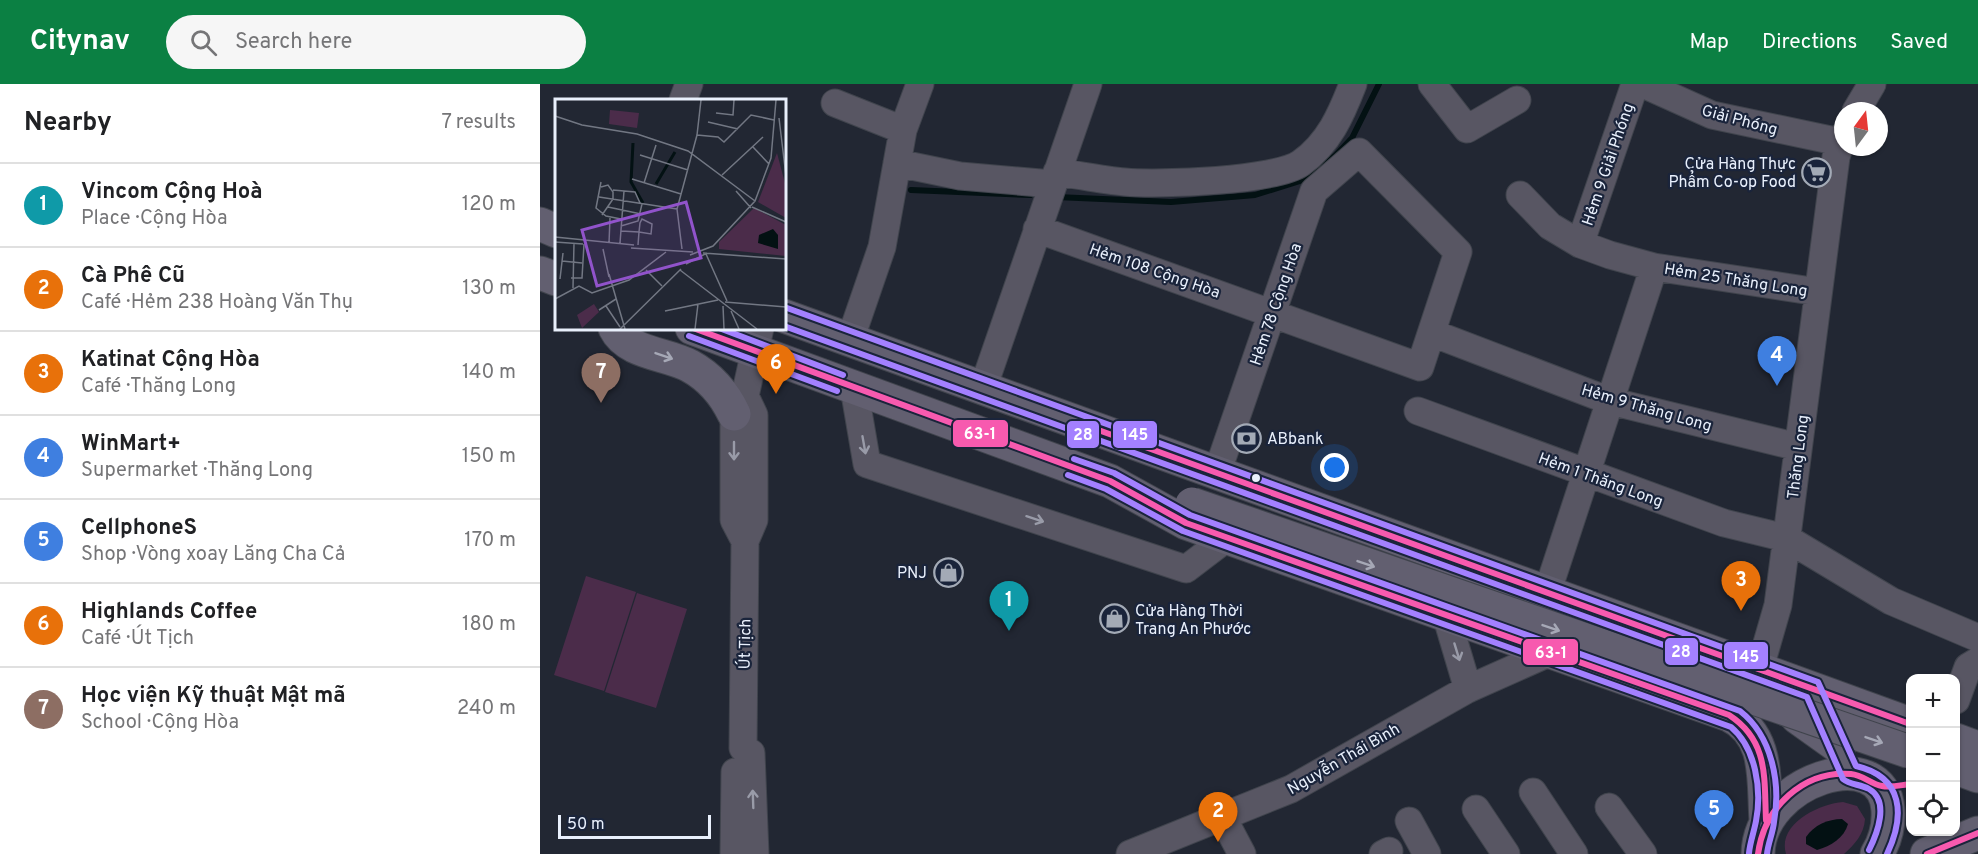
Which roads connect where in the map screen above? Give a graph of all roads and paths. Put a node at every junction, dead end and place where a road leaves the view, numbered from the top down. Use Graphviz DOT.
graph roads {
  1 [pos="689,84"];
  2 [pos="920,84"];
  3 [pos="1088,84"];
  4 [pos="1353,84"];
  5 [pos="1432,84"];
  6 [pos="1635,84"];
  7 [pos="1643,84"];
  8 [pos="1872,84"];
  9 [pos="683,99"];
  10 [pos="1517,100"];
  11 [pos="1861,102"];
  12 [pos="835,103"];
  13 [pos="903,130"];
  14 [pos="1834,137"];
  15 [pos="1839,156"];
  16 [pos="897,163"];
  17 [pos="1520,195"];
  18 [pos="1048,198"];
  19 [pos="540,224"];
  20 [pos="555,231"];
  21 [pos="1580,244"];
  22 [pos="1654,267"];
  23 [pos="540,273"];
  24 [pos="555,279"];
  25 [pos="1818,292"];
  26 [pos="1272,312"];
  27 [pos="786,317"];
  28 [pos="616,330"];
  29 [pos="703,330"];
  30 [pos="1432,333"];
  31 [pos="758,340"];
  32 [pos="850,340"];
  33 [pos="854,388"];
  34 [pos="983,388"];
  35 [pos="1611,401"];
  36 [pos="740,405"];
  37 [pos="1418,411"];
  38 [pos="1798,447"];
  39 [pos="1217,473"];
  40 [pos="1586,474"];
  41 [pos="1110,481"];
  42 [pos="1228,537"];
  43 [pos="1786,538"];
  44 [pos="1546,592"];
  45 [pos="1446,615"];
  46 [pos="1978,638"];
  47 [pos="1698,647"];
  48 [pos="1551,652"];
  49 [pos="1978,661"];
  50 [pos="1759,671"];
  51 [pos="1468,688"];
  52 [pos="1960,689"];
  53 [pos="1814,690"];
  54 [pos="1906,722"];
  55 [pos="1960,741"];
  56 [pos="743,748"];
  57 [pos="1978,748"];
  58 [pos="1906,750"];
  59 [pos="1844,760"];
  60 [pos="1960,769"];
  61 [pos="1978,776"];
  62 [pos="1960,778"];
  63 [pos="1895,785"];
  64 [pos="1533,792"];
  65 [pos="1607,808"];
  66 [pos="1476,809"];
  67 [pos="1223,818"];
  68 [pos="1766,820"];
  69 [pos="1409,821"];
  70 [pos="1978,833"];
  71 [pos="734,854"];
  72 [pos="755,854"];
  73 [pos="1130,854"];
  74 [pos="1242,854"];
  75 [pos="1427,854"];
  76 [pos="1506,854"];
  77 [pos="1574,854"];
  78 [pos="1642,854"];
  79 [pos="1758,854"];
  80 [pos="1877,854"];
  81 [pos="1927,854"];
  1 -- 9 [label="street"];
  2 -- 13 [label="street"];
  3 -- 18 [label="street"];
  4 -- 18 [label="street"];
  5 -- 10 [label="street"];
  6 -- 21 [label="street, Hẻm 9 Giải Phóng"];
  7 -- 14 [label="street, Giải Phóng"];
  8 -- 11 [label="street"];
  12 -- 13 [label="street"];
  13 -- 16 [label="street"];
  15 -- 25 [label="street, Thăng Long"];
  16 -- 18 [label="street"];
  16 -- 32 [label="street"];
  17 -- 21 [label="street, Hẻm 25 Thăng Long"];
  18 -- 26 [label="street, Hẻm 108 Cộng Hòa"];
  18 -- 34 [label="street"];
  19 -- 20 [label="main road"];
  21 -- 22 [label="street, Hẻm 25 Thăng Long"];
  22 -- 25 [label="street, Hẻm 25 Thăng Long"];
  22 -- 35 [label="street"];
  23 -- 24 [label="main road"];
  25 -- 38 [label="street, Thăng Long"];
  26 -- 30 [label="street, Hẻm 108 Cộng Hòa"];
  26 -- 30 [label="street, Hẻm 78 Cộng Hòa"];
  26 -- 39 [label="street, Hẻm 78 Cộng Hòa"];
  27 -- 32 [label="main road"];
  28 -- 36 [label="main road, one-way"];
  29 -- 31 [label="main road"];
  30 -- 35 [label="street, Hẻm 9 Thăng Long"];
  31 -- 33 [label="main road"];
  31 -- 36 [label="street, Út Tịch"];
  32 -- 34 [label="main road"];
  33 -- 41 [label="main road"];
  33 -- 42 [label="street, one-way"];
  34 -- 39 [label="main road"];
  35 -- 38 [label="street, Hẻm 9 Thăng Long"];
  35 -- 40 [label="street"];
  36 -- 56 [label="street, Út Tịch"];
  37 -- 40 [label="street, Hẻm 1 Thăng Long"];
  38 -- 43 [label="street, Thăng Long"];
  39 -- 44 [label="main road"];
  40 -- 43 [label="street, Hẻm 1 Thăng Long"];
  40 -- 44 [label="street"];
  41 -- 42 [label="main road"];
  41 -- 58 [label="main road, one-way, bridge"];
  42 -- 45 [label="main road"];
  43 -- 46 [label="street, Hẻm 1 Thăng Long"];
  43 -- 50 [label="street, Thăng Long"];
  44 -- 47 [label="main road"];
  45 -- 48 [label="main road"];
  45 -- 51 [label="street, one-way"];
  47 -- 50 [label="main road"];
  47 -- 59 [label="main road"];
  48 -- 51 [label="street, Nguyễn Thái Bình"];
  48 -- 68 [label="main road"];
  49 -- 52 [label="street"];
  50 -- 53 [label="main road"];
  51 -- 67 [label="street, Nguyễn Thái Bình"];
  53 -- 54 [label="main road"];
  53 -- 59 [label="main road"];
  55 -- 57 [label="main road"];
  56 -- 71 [label="street, Út Tịch"];
  72 -- 56 [label="street, Út Tịch, one-way"];
  59 -- 63 [label="main road"];
  59 -- 68 [label="main road"];
  60 -- 61 [label="main road"];
  61 -- 62 [label="main road"];
  63 -- 80 [label="main road"];
  64 -- 77 [label="street"];
  65 -- 78 [label="street"];
  66 -- 76 [label="street"];
  67 -- 73 [label="street, Nguyễn Thái Bình"];
  67 -- 74 [label="street"];
  68 -- 79 [label="main road"];
  69 -- 75 [label="street"];
  70 -- 81 [label="main road"];
}
